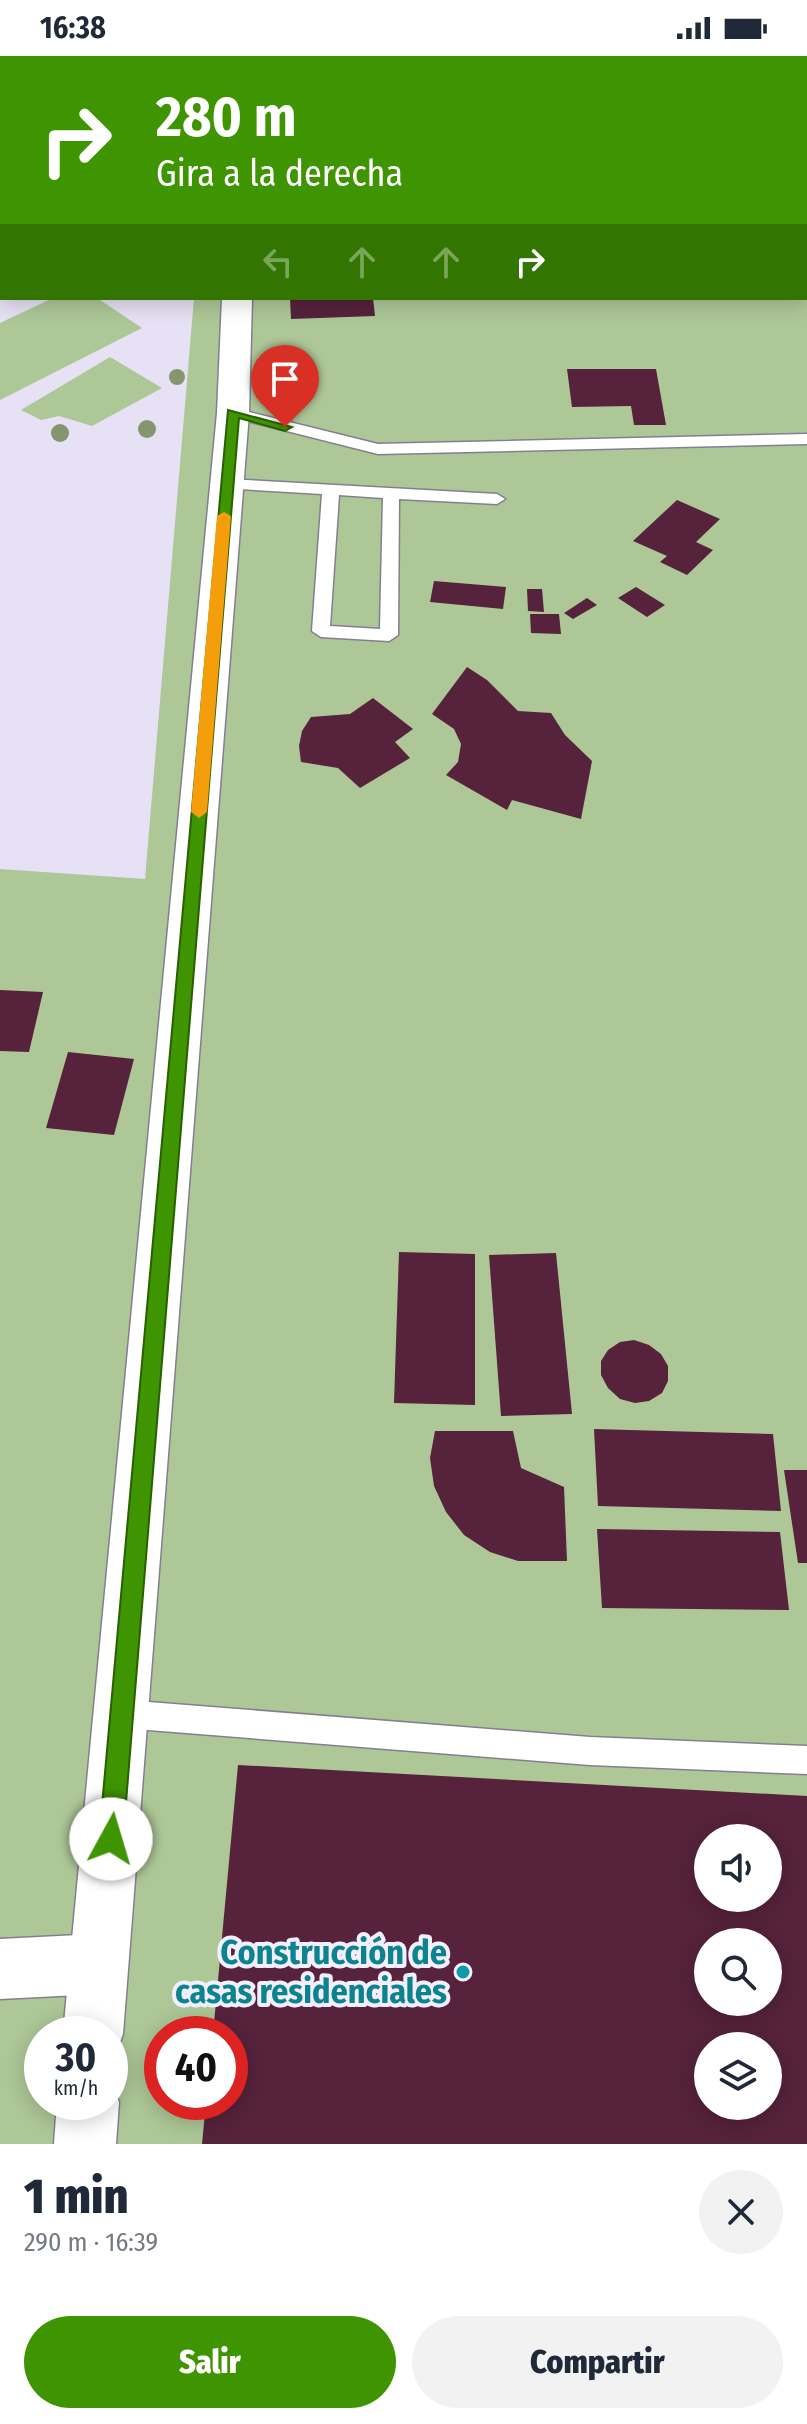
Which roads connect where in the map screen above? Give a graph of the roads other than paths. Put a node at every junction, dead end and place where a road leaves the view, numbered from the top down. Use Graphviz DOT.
graph roads {
  1 [pos="237,300"];
  2 [pos="233,413"];
  3 [pos="807,439"];
  4 [pos="227,484"];
  5 [pos="331,489"];
  6 [pos="391,492"];
  7 [pos="497,499"];
  8 [pos="123,1714"];
  9 [pos="807,1760"];
  10 [pos="98,1964"];
  11 [pos="0,1969"];
  12 [pos="94,2016"];
  13 [pos="87,2120"];
  14 [pos="85,2144"];
  1 -- 2 [label="street"];
  2 -- 3 [label="lane"];
  2 -- 4 [label="street"];
  4 -- 5 [label="lane"];
  4 -- 8 [label="street"];
  5 -- 6 [label="lane"];
  5 -- 6 [label="lane"];
  6 -- 7 [label="lane"];
  8 -- 9 [label="lane"];
  8 -- 10 [label="street"];
  10 -- 11 [label="street"];
  10 -- 12 [label="street"];
  13 -- 14 [label="street"];
}
